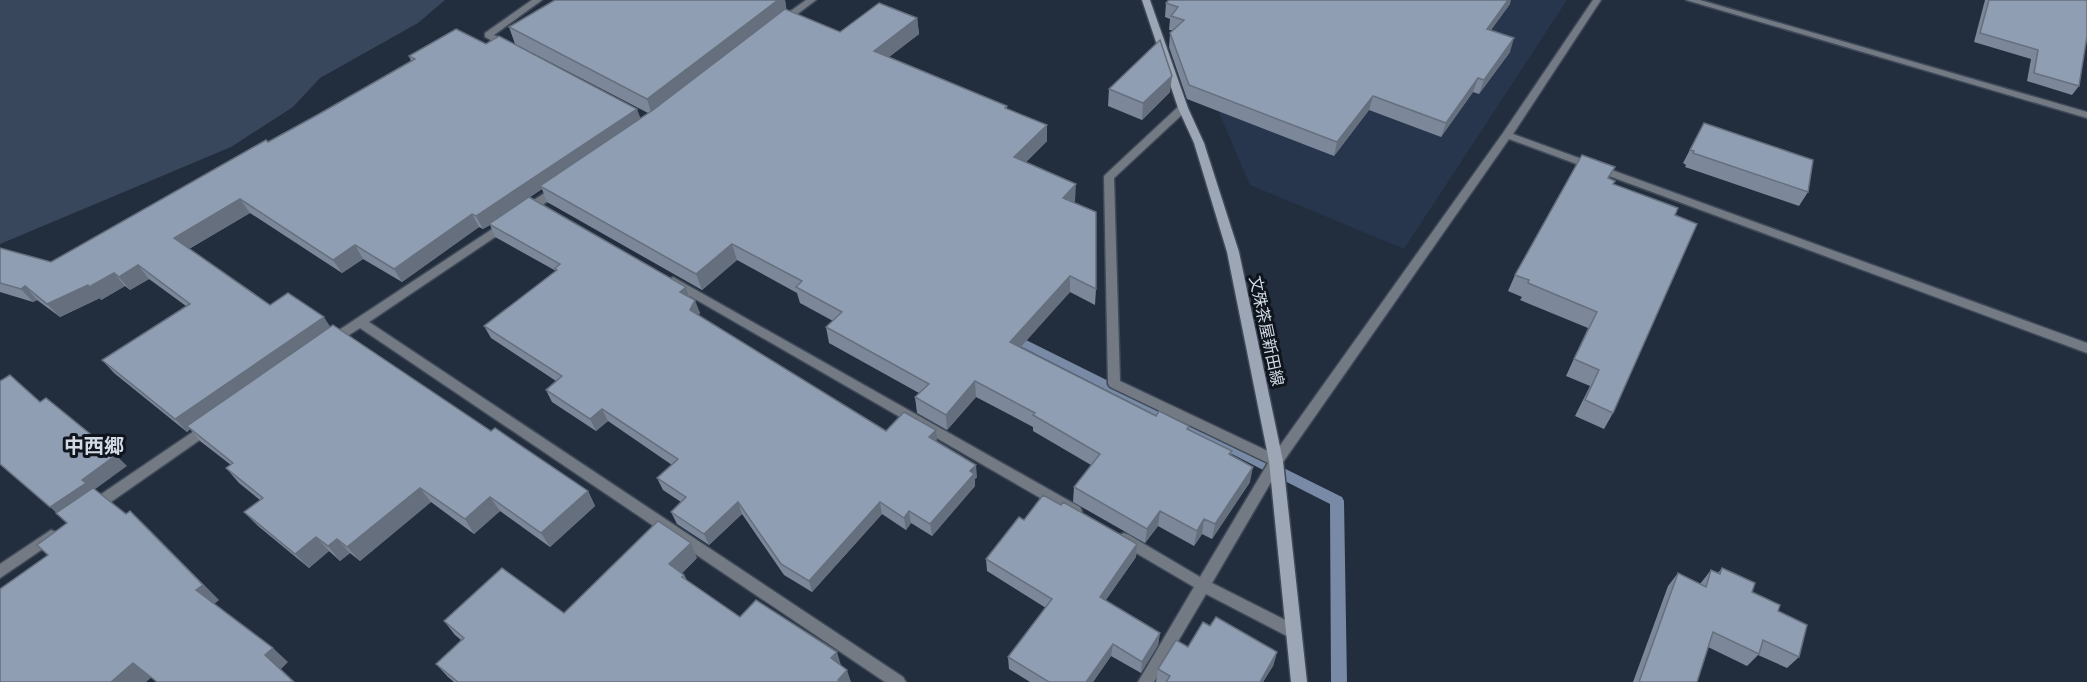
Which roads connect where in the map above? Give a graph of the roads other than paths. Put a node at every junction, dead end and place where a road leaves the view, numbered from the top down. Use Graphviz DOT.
graph roads {
  1 [pos="538,0"];
  2 [pos="812,0"];
  3 [pos="1146,0"];
  4 [pos="1597,0"];
  5 [pos="1690,0"];
  6 [pos="772,29"];
  7 [pos="519,51"];
  8 [pos="1183,108"];
  9 [pos="2087,115"];
  10 [pos="1507,135"];
  11 [pos="566,183"];
  12 [pos="660,274"];
  13 [pos="359,321"];
  14 [pos="320,348"];
  15 [pos="2087,348"];
  16 [pos="223,416"];
  17 [pos="1276,461"];
  18 [pos="78,518"];
  19 [pos="1091,521"];
  20 [pos="58,531"];
  21 [pos="1112,533"];
  22 [pos="0,572"];
  23 [pos="1204,586"];
  24 [pos="1292,631"];
  25 [pos="898,682"];
  26 [pos="1146,682"];
  27 [pos="1299,682"];
  1 -- 7 [label="street"];
  2 -- 6 [label="street"];
  3 -- 8 [label="main road, 文殊茶屋新田線"];
  4 -- 10 [label="street"];
  5 -- 9 [label="street"];
  8 -- 17 [label="main road, 文殊茶屋新田線"];
  8 -- 17 [label="street"];
  10 -- 15 [label="street"];
  10 -- 17 [label="street"];
  11 -- 13 [label="street"];
  12 -- 19 [label="street"];
  13 -- 14 [label="street"];
  13 -- 25 [label="street"];
  16 -- 18 [label="street"];
  17 -- 23 [label="street"];
  17 -- 24 [label="main road, 文殊茶屋新田線"];
  20 -- 22 [label="street"];
  21 -- 23 [label="street"];
  23 -- 24 [label="street"];
  23 -- 26 [label="street"];
  24 -- 27 [label="main road, 文殊茶屋新田線"];
}
